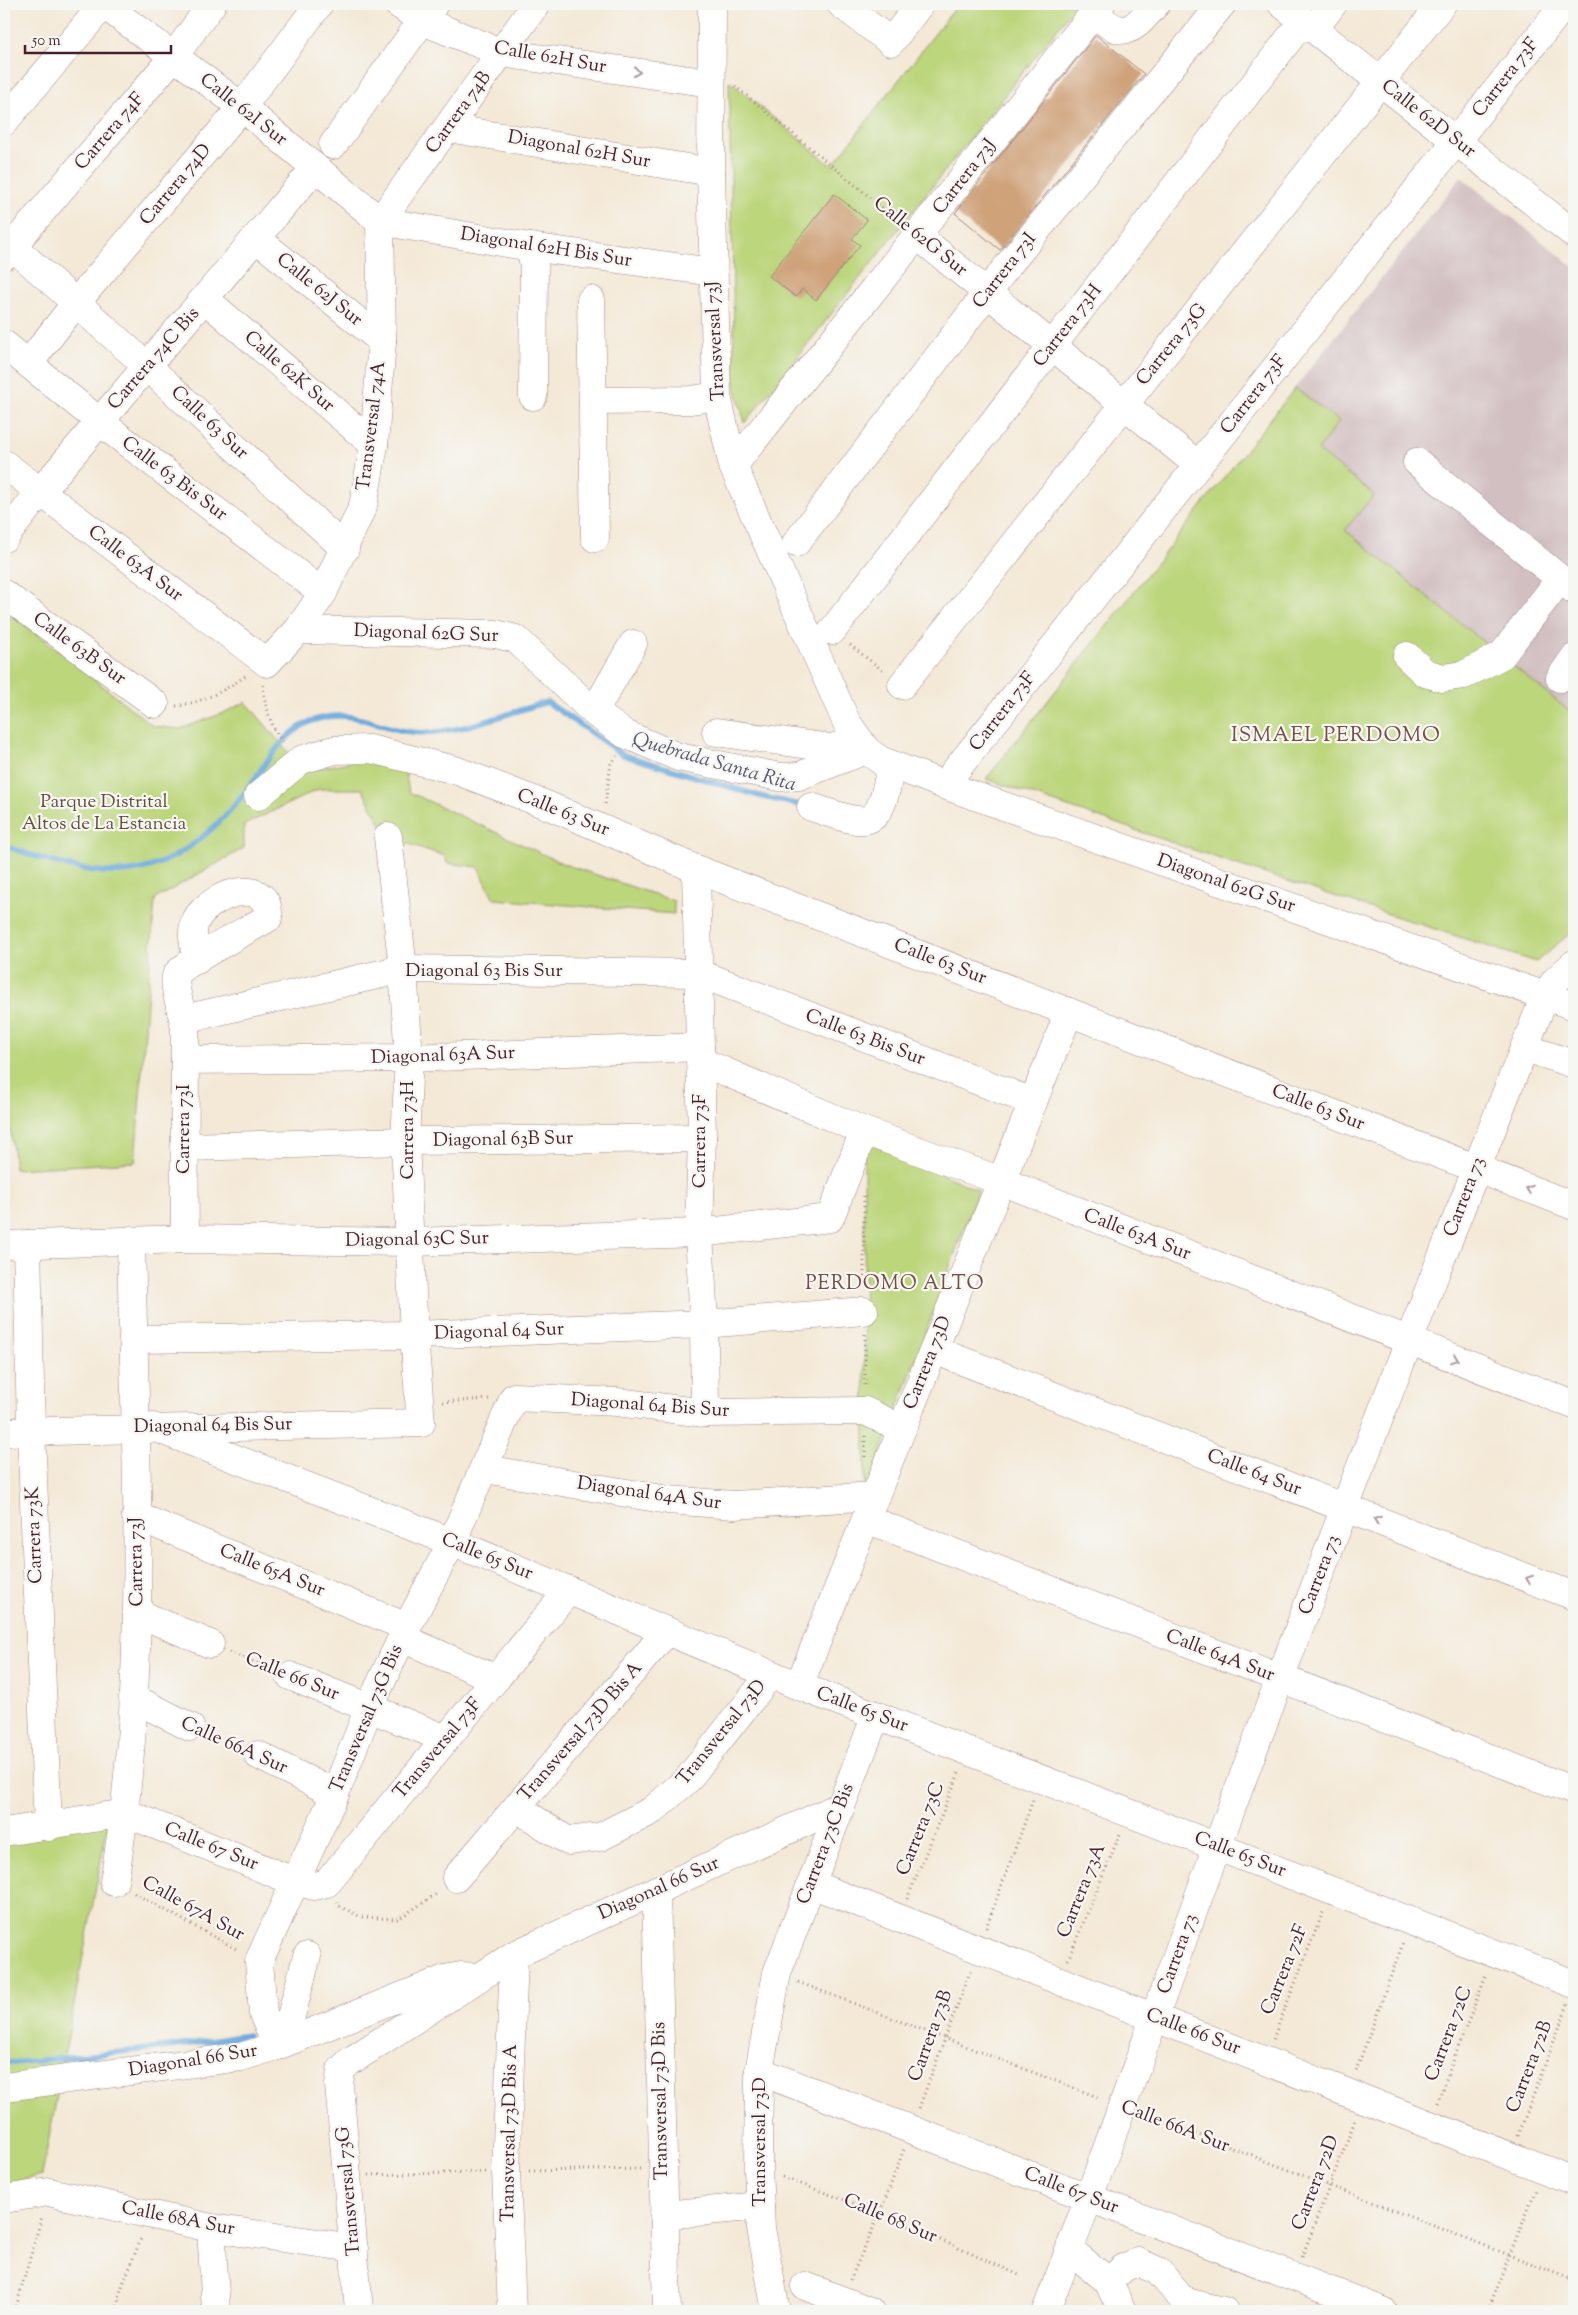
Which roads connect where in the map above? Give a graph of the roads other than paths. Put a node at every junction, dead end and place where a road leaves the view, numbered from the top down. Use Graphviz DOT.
graph roads {
  1 [pos="103,4"];
  2 [pos="212,4"];
  3 [pos="319,4"];
  4 [pos="398,4"];
  5 [pos="536,4"];
  6 [pos="842,4"];
  7 [pos="920,4"];
  8 [pos="1156,4"];
  9 [pos="1222,4"];
  10 [pos="1282,4"];
  11 [pos="1333,4"];
  12 [pos="1442,4"];
  13 [pos="1565,4"];
  14 [pos="707,8"];
  15 [pos="1098,8"];
  16 [pos="428,12"];
  17 [pos="1309,25"];
  18 [pos="502,53"];
  19 [pos="174,56"];
  20 [pos="711,75"];
  21 [pos="1381,82"];
  22 [pos="242,107"];
  23 [pos="4,122"];
  24 [pos="448,128"];
  25 [pos="1456,141"];
  26 [pos="332,145"];
  27 [pos="711,172"];
  28 [pos="304,181"];
  29 [pos="380,221"];
  30 [pos="1574,234"];
  31 [pos="918,236"];
  32 [pos="256,238"];
  33 [pos="6,247"];
  34 [pos="530,247"];
  35 [pos="713,272"];
  36 [pos="988,292"];
  37 [pos="205,299"];
  38 [pos="591,300"];
  39 [pos="75,304"];
  40 [pos="382,341"];
  41 [pos="4,344"];
  42 [pos="1052,346"];
  43 [pos="29,363"];
  44 [pos="147,366"];
  45 [pos="533,396"];
  46 [pos="717,396"];
  47 [pos="593,401"];
  48 [pos="1125,404"];
  49 [pos="100,422"];
  50 [pos="374,445"];
  51 [pos="1417,462"];
  52 [pos="4,464"];
  53 [pos="1198,465"];
  54 [pos="733,466"];
  55 [pos="40,492"];
  56 [pos="4,538"];
  57 [pos="595,538"];
  58 [pos="796,543"];
  59 [pos="345,549"];
  60 [pos="1567,584"];
  61 [pos="323,593"];
  62 [pos="4,594"];
  63 [pos="298,630"];
  64 [pos="832,631"];
  65 [pos="632,644"];
  66 [pos="1407,656"];
  67 [pos="267,663"];
  68 [pos="902,685"];
  69 [pos="155,704"];
  70 [pos="594,712"];
  71 [pos="716,732"];
  72 [pos="874,754"];
  73 [pos="944,785"];
  74 [pos="258,796"];
  75 [pos="811,807"];
  76 [pos="388,837"];
  77 [pos="696,869"];
  78 [pos="197,960"];
  79 [pos="1574,964"];
  80 [pos="403,969"];
  81 [pos="698,974"];
  82 [pos="1545,996"];
  83 [pos="1574,1006"];
  84 [pos="1068,1012"];
  85 [pos="184,1020"];
  86 [pos="1525,1048"];
  87 [pos="700,1054"];
  88 [pos="409,1058"];
  89 [pos="185,1060"];
  90 [pos="1574,1064"];
  91 [pos="1033,1102"];
  92 [pos="864,1131"];
  93 [pos="702,1138"];
  94 [pos="405,1141"];
  95 [pos="184,1147"];
  96 [pos="1476,1168"];
  97 [pos="1001,1181"];
  98 [pos="1574,1206"];
  99 [pos="699,1232"];
  100 [pos="185,1239"];
  101 [pos="131,1240"];
  102 [pos="411,1242"];
  103 [pos="15,1244"];
  104 [pos="864,1311"];
  105 [pos="704,1324"];
  106 [pos="414,1335"];
  107 [pos="133,1339"];
  108 [pos="1409,1342"];
  109 [pos="934,1350"];
  110 [pos="514,1398"];
  111 [pos="1574,1405"];
  112 [pos="421,1413"];
  113 [pos="705,1413"];
  114 [pos="144,1427"];
  115 [pos="902,1429"];
  116 [pos="31,1431"];
  117 [pos="4,1432"];
  118 [pos="484,1469"];
  119 [pos="870,1507"];
  120 [pos="1345,1508"];
  121 [pos="136,1516"];
  122 [pos="452,1542"];
  123 [pos="569,1590"];
  124 [pos="1574,1596"];
  125 [pos="138,1613"];
  126 [pos="668,1631"];
  127 [pos="405,1632"];
  128 [pos="210,1644"];
  129 [pos="771,1674"];
  130 [pos="290,1676"];
  131 [pos="496,1679"];
  132 [pos="1280,1680"];
  133 [pos="799,1686"];
  134 [pos="133,1698"];
  135 [pos="369,1708"];
  136 [pos="876,1715"];
  137 [pos="190,1727"];
  138 [pos="446,1739"];
  139 [pos="258,1755"];
  140 [pos="1574,1791"];
  141 [pos="335,1794"];
  142 [pos="841,1806"];
  143 [pos="516,1808"];
  144 [pos="126,1813"];
  145 [pos="48,1827"];
  146 [pos="4,1832"];
  147 [pos="1217,1846"];
  148 [pos="456,1878"];
  149 [pos="114,1882"];
  150 [pos="296,1882"];
  151 [pos="811,1884"];
  152 [pos="656,1890"];
  153 [pos="514,1955"];
  154 [pos="307,1956"];
  155 [pos="777,1973"];
  156 [pos="481,1978"];
  157 [pos="1573,1990"];
  158 [pos="1155,2017"];
  159 [pos="285,2042"];
  160 [pos="341,2070"];
  161 [pos="759,2071"];
  162 [pos="12,2086"];
  163 [pos="1574,2181"];
  164 [pos="1090,2198"];
  165 [pos="4,2199"];
  166 [pos="760,2206"];
  167 [pos="664,2215"];
  168 [pos="210,2228"];
  169 [pos="354,2248"];
  170 [pos="1070,2250"];
  171 [pos="1108,2281"];
  172 [pos="805,2286"];
  173 [pos="1190,2307"];
  174 [pos="780,2310"];
  175 [pos="216,2311"];
  176 [pos="359,2311"];
  177 [pos="512,2311"];
  178 [pos="667,2311"];
  179 [pos="870,2311"];
  180 [pos="1046,2311"];
  181 [pos="1122,2311"];
  182 [pos="1224,2311"];
  183 [pos="1383,2311"];
  1 -- 19 [label="street, Calle 62I Sur"];
  1 -- 23 [label="street"];
  2 -- 19 [label="street, Carrera 74F"];
  3 -- 22 [label="street, Carrera 74D"];
  4 -- 16 [label="street, Calle 62H Sur"];
  5 -- 18 [label="street, Carrera 74B"];
  6 -- 7 [label="street"];
  8 -- 15 [label="street"];
  9 -- 36 [label="street, Carrera 73I"];
  10 -- 17 [label="street, Calle 62D Sur"];
  11 -- 17 [label="street, Carrera 73H"];
  12 -- 21 [label="street, Carrera 73G"];
  13 -- 25 [label="street, Carrera 73F"];
  14 -- 20 [label="street, Transversal 73J"];
  15 -- 31 [label="street, Carrera 73J"];
  16 -- 18 [label="street, Calle 62H Sur"];
  16 -- 26 [label="street"];
  17 -- 21 [label="street, Calle 62D Sur"];
  17 -- 42 [label="street, Carrera 73H"];
  18 -- 20 [label="street, Calle 62H Sur, one-way"];
  18 -- 24 [label="street, Carrera 74B"];
  19 -- 22 [label="street, Calle 62I Sur"];
  19 -- 33 [label="street, Carrera 74F"];
  20 -- 27 [label="street, Transversal 73J"];
  21 -- 25 [label="street, Calle 62D Sur"];
  21 -- 48 [label="street, Carrera 73G"];
  22 -- 29 [label="street, Calle 62I Sur"];
  22 -- 39 [label="street, Carrera 74D"];
  24 -- 27 [label="street, Diagonal 62H Sur"];
  24 -- 29 [label="street, Carrera 74B"];
  25 -- 30 [label="street, Calle 62D Sur"];
  25 -- 53 [label="street, Carrera 73F"];
  27 -- 35 [label="street, Transversal 73J"];
  28 -- 32 [label="street, Carrera 74C Bis"];
  29 -- 34 [label="street, Diagonal 62H Bis Sur"];
  29 -- 40 [label="street, Transversal 74A"];
  31 -- 36 [label="street, Calle 62G Sur"];
  31 -- 54 [label="street, Carrera 73J"];
  32 -- 37 [label="street, Carrera 74C Bis"];
  32 -- 40 [label="street, Calle 62J Sur"];
  33 -- 39 [label="street, Calle 63 Sur"];
  34 -- 35 [label="street, Diagonal 62H Bis Sur"];
  34 -- 45 [label="street"];
  35 -- 46 [label="street, Transversal 73J"];
  36 -- 42 [label="street, Calle 62G Sur"];
  36 -- 58 [label="street, Carrera 73I"];
  37 -- 44 [label="street, Carrera 74C Bis"];
  37 -- 50 [label="street, Calle 62K Sur"];
  38 -- 47 [label="street"];
  39 -- 43 [label="street, Carrera 74D"];
  39 -- 44 [label="street, Calle 63 Sur"];
  40 -- 50 [label="street, Transversal 74A"];
  41 -- 43 [label="street, Calle 63 Bis Sur"];
  42 -- 48 [label="street, Calle 62G Sur"];
  42 -- 64 [label="street, Carrera 73H"];
  43 -- 49 [label="street, Calle 63 Bis Sur"];
  44 -- 49 [label="street, Carrera 74C Bis"];
  44 -- 59 [label="street, Calle 63 Sur"];
  46 -- 47 [label="street"];
  46 -- 54 [label="street, Transversal 73J"];
  47 -- 57 [label="street"];
  48 -- 53 [label="street, Calle 62G Sur"];
  48 -- 68 [label="street, Carrera 73G"];
  49 -- 55 [label="street, Carrera 74C Bis"];
  49 -- 61 [label="street, Calle 63 Bis Sur"];
  50 -- 59 [label="street, Transversal 74A"];
  51 -- 60 [label="street"];
  52 -- 55 [label="street, Calle 63A Sur"];
  53 -- 73 [label="street, Carrera 73F"];
  54 -- 72 [label="street, Transversal 73J"];
  55 -- 56 [label="street, Carrera 74C Bis"];
  55 -- 67 [label="street, Calle 63A Sur"];
  59 -- 61 [label="street, Transversal 74A"];
  60 -- 66 [label="street"];
  61 -- 63 [label="street, Transversal 74A"];
  62 -- 69 [label="street, Calle 63B Sur"];
  63 -- 67 [label="street, Transversal 74A"];
  63 -- 70 [label="street, Diagonal 62G Sur"];
  65 -- 70 [label="street"];
  70 -- 72 [label="street, Diagonal 62G Sur"];
  71 -- 72 [label="street"];
  72 -- 73 [label="street, Diagonal 62G Sur"];
  72 -- 75 [label="street"];
  73 -- 82 [label="street, Diagonal 62G Sur"];
  74 -- 77 [label="street, Calle 63 Sur"];
  76 -- 80 [label="street, Carrera 73H"];
  77 -- 81 [label="street, Carrera 73F"];
  77 -- 84 [label="street, Calle 63 Sur"];
  78 -- 85 [label="street, Carrera 73I"];
  79 -- 82 [label="street, Carrera 73"];
  80 -- 81 [label="street, Diagonal 63 Bis Sur"];
  80 -- 85 [label="street, Diagonal 63 Bis Sur"];
  80 -- 88 [label="street, Carrera 73H"];
  81 -- 87 [label="street, Carrera 73F"];
  81 -- 91 [label="street, Calle 63 Bis Sur"];
  82 -- 83 [label="street, Diagonal 62G Sur"];
  82 -- 86 [label="street, Carrera 73"];
  84 -- 91 [label="street, Carrera 73D"];
  84 -- 96 [label="street, Calle 63 Sur"];
  85 -- 89 [label="street, Carrera 73I"];
  86 -- 90 [label="street"];
  86 -- 96 [label="street, Carrera 73"];
  87 -- 88 [label="street, Diagonal 63A Sur"];
  87 -- 92 [label="street, Calle 63A Sur"];
  87 -- 93 [label="street, Carrera 73F"];
  88 -- 89 [label="street, Diagonal 63A Sur"];
  88 -- 94 [label="street, Carrera 73H"];
  89 -- 95 [label="street, Carrera 73I"];
  91 -- 97 [label="street, Carrera 73D"];
  92 -- 97 [label="street, Calle 63A Sur"];
  92 -- 99 [label="street, Diagonal 63C Sur"];
  93 -- 94 [label="street, Diagonal 63B Sur"];
  93 -- 99 [label="street, Carrera 73F"];
  94 -- 95 [label="street, Diagonal 63B Sur"];
  94 -- 102 [label="street, Carrera 73H"];
  95 -- 100 [label="street, Carrera 73I"];
  98 -- 96 [label="street, Calle 63 Sur, one-way"];
  96 -- 108 [label="street, Carrera 73"];
  97 -- 108 [label="street, Calle 63A Sur"];
  97 -- 109 [label="street, Carrera 73D"];
  99 -- 102 [label="street, Diagonal 63C Sur"];
  99 -- 105 [label="street, Carrera 73F"];
  100 -- 101 [label="street, Diagonal 63C Sur"];
  100 -- 102 [label="street, Diagonal 63C Sur"];
  101 -- 103 [label="street, Diagonal 63C Sur"];
  101 -- 107 [label="street, Carrera 73J"];
  102 -- 106 [label="street, Carrera 73H"];
  103 -- 116 [label="street, Carrera 73K"];
  104 -- 105 [label="street, Diagonal 64 Sur"];
  105 -- 106 [label="street, Diagonal 64 Sur"];
  105 -- 113 [label="street, Carrera 73F"];
  106 -- 107 [label="street, Diagonal 64 Sur"];
  106 -- 112 [label="street, Carrera 73H"];
  107 -- 114 [label="street, Carrera 73J"];
  108 -- 111 [label="street, Calle 63A Sur, one-way"];
  108 -- 120 [label="street, Carrera 73"];
  109 -- 115 [label="street, Carrera 73D"];
  109 -- 120 [label="street, Calle 64 Sur"];
  110 -- 113 [label="street, Diagonal 64 Bis Sur"];
  110 -- 118 [label="street, Transversal 73G Bis"];
  112 -- 114 [label="street, Diagonal 64 Bis Sur"];
  113 -- 115 [label="street, Diagonal 64 Bis Sur"];
  114 -- 116 [label="street, Diagonal 64 Bis Sur"];
  114 -- 121 [label="street, Carrera 73J"];
  114 -- 122 [label="street, Calle 65 Sur"];
  115 -- 119 [label="street, Carrera 73D"];
  116 -- 117 [label="street, Diagonal 64 Bis Sur"];
  116 -- 145 [label="street, Carrera 73K"];
  118 -- 119 [label="street, Diagonal 64A Sur"];
  118 -- 122 [label="street, Transversal 73G Bis"];
  119 -- 132 [label="street, Calle 64A Sur"];
  119 -- 133 [label="street, Carrera 73D"];
  124 -- 120 [label="street, Calle 64 Sur, one-way"];
  120 -- 132 [label="street, Carrera 73"];
  121 -- 125 [label="street, Carrera 73J"];
  121 -- 127 [label="street, Calle 65A Sur"];
  122 -- 123 [label="street, Calle 65 Sur"];
  122 -- 127 [label="street, Transversal 73G Bis"];
  123 -- 126 [label="street, Calle 65 Sur"];
  123 -- 131 [label="street, Transversal 73F"];
  125 -- 128 [label="street"];
  125 -- 134 [label="street, Carrera 73J"];
  126 -- 129 [label="street, Calle 65 Sur"];
  126 -- 143 [label="street, Transversal 73D Bis A"];
  127 -- 131 [label="street, Calle 65A Sur"];
  127 -- 135 [label="street, Transversal 73G Bis"];
  129 -- 133 [label="street, Calle 65 Sur"];
  129 -- 143 [label="street, Transversal 73D"];
  130 -- 135 [label="street, Calle 66 Sur"];
  131 -- 138 [label="street, Transversal 73F"];
  132 -- 140 [label="street, Calle 64A Sur"];
  132 -- 147 [label="street, Carrera 73"];
  133 -- 136 [label="street, Calle 65 Sur"];
  134 -- 137 [label="street, Calle 66A Sur"];
  134 -- 144 [label="street, Carrera 73J"];
  135 -- 138 [label="street, Calle 66 Sur"];
  135 -- 141 [label="street, Transversal 73G Bis"];
  136 -- 142 [label="street, Carrera 73C Bis"];
  136 -- 147 [label="street, Calle 65 Sur"];
  138 -- 150 [label="street, Transversal 73F"];
  139 -- 141 [label="street, Calle 66A Sur"];
  141 -- 150 [label="street, Transversal 73G Bis"];
  142 -- 151 [label="street, Carrera 73C Bis"];
  142 -- 152 [label="street, Diagonal 66 Sur"];
  143 -- 148 [label="street, Transversal 73D Bis A"];
  144 -- 145 [label="street"];
  144 -- 149 [label="street, Carrera 73J"];
  144 -- 150 [label="street, Calle 67 Sur"];
  145 -- 146 [label="street"];
  147 -- 157 [label="street, Calle 65 Sur"];
  147 -- 158 [label="street, Carrera 73"];
  150 -- 159 [label="street, Transversal 73G Bis"];
  151 -- 155 [label="street, Carrera 73C Bis"];
  151 -- 158 [label="street, Calle 66 Sur"];
  152 -- 153 [label="street, Diagonal 66 Sur"];
  152 -- 167 [label="street, Transversal 73D Bis"];
  153 -- 156 [label="street, Diagonal 66 Sur"];
  153 -- 177 [label="street, Transversal 73D Bis A"];
  154 -- 159 [label="street"];
  155 -- 161 [label="street, Transversal 73D"];
  156 -- 159 [label="street, Diagonal 66 Sur"];
  156 -- 160 [label="street, Diagonal 66 Sur"];
  158 -- 163 [label="street, Calle 66 Sur"];
  158 -- 164 [label="street, Carrera 73"];
  159 -- 162 [label="street, Diagonal 66 Sur"];
  160 -- 169 [label="street, Transversal 73G"];
  161 -- 164 [label="street, Calle 67 Sur"];
  161 -- 166 [label="street, Transversal 73D"];
  164 -- 170 [label="street, Carrera 73"];
  164 -- 183 [label="street, Calle 67 Sur"];
  165 -- 168 [label="street, Calle 68A Sur"];
  166 -- 167 [label="street"];
  166 -- 174 [label="street, Transversal 73D"];
  167 -- 178 [label="street, Transversal 73D Bis"];
  168 -- 169 [label="street, Calle 68A Sur"];
  168 -- 175 [label="street"];
  169 -- 176 [label="street, Transversal 73G"];
  170 -- 171 [label="street"];
  170 -- 180 [label="street, Carrera 73"];
  171 -- 173 [label="street"];
  171 -- 181 [label="street"];
  172 -- 179 [label="street"];
  173 -- 182 [label="street"];
}
